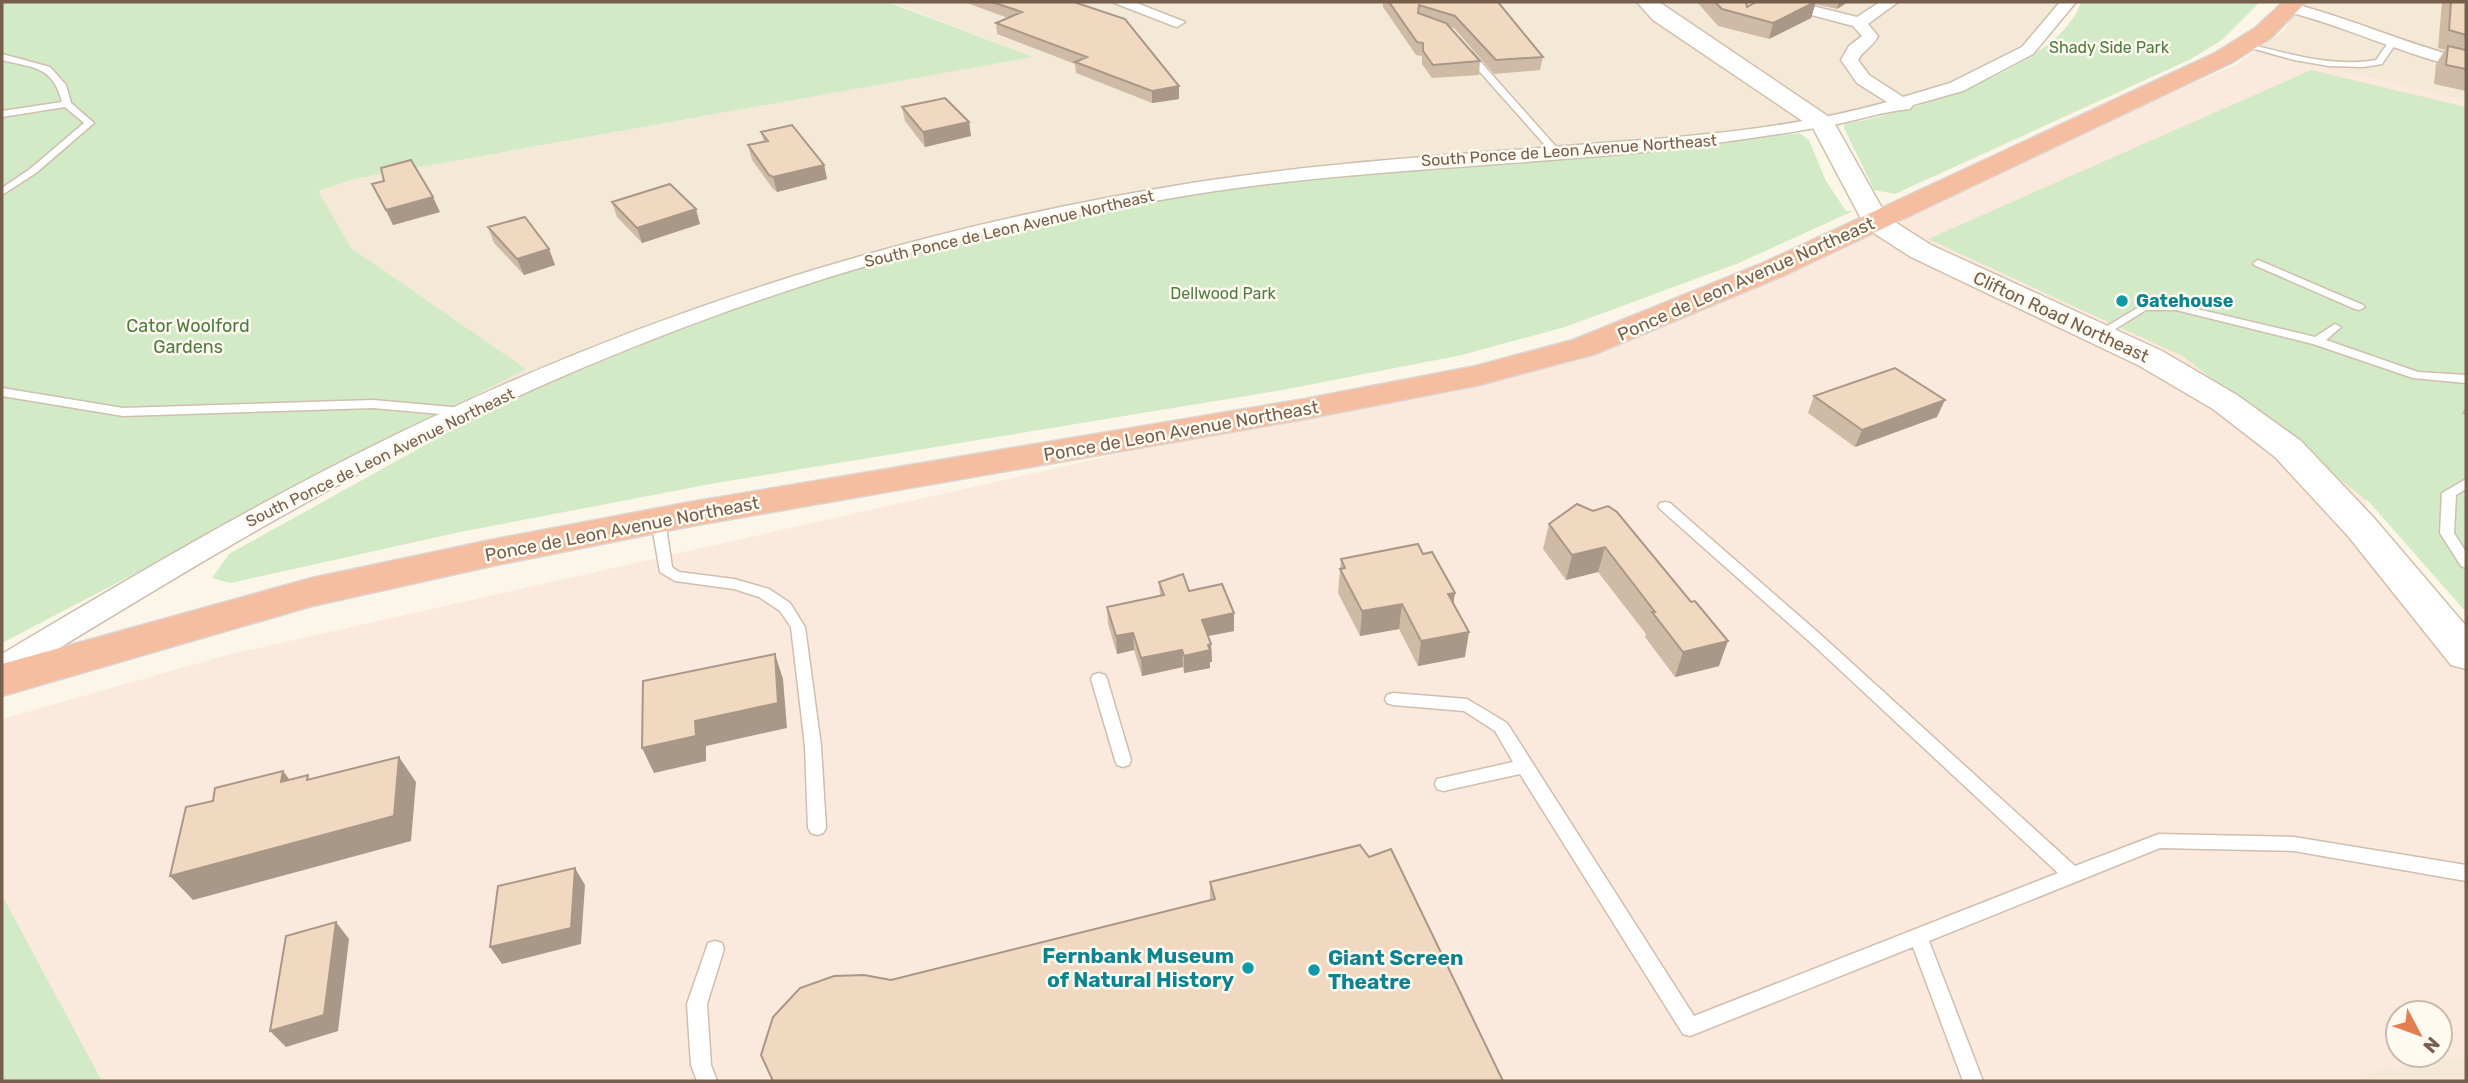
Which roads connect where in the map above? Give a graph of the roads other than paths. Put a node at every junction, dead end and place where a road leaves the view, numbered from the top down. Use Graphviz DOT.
graph roads {
  1 [pos="1120,2"];
  2 [pos="1647,2"];
  3 [pos="1779,2"];
  4 [pos="1890,2"];
  5 [pos="2068,2"];
  6 [pos="2293,5"];
  7 [pos="1177,22"];
  8 [pos="1859,23"];
  9 [pos="1458,41"];
  10 [pos="2393,42"];
  11 [pos="2244,45"];
  12 [pos="2,57"];
  13 [pos="2466,64"];
  14 [pos="67,104"];
  15 [pos="1903,105"];
  16 [pos="2,114"];
  17 [pos="1824,124"];
  18 [pos="1555,151"];
  19 [pos="2,192"];
  20 [pos="1876,222"];
  21 [pos="2258,263"];
  22 [pos="2359,307"];
  23 [pos="2335,327"];
  24 [pos="2100,334"];
  25 [pos="2317,341"];
  26 [pos="2460,379"];
  27 [pos="2,392"];
  28 [pos="463,412"];
  29 [pos="2466,482"];
  30 [pos="1665,506"];
  31 [pos="658,520"];
  32 [pos="2466,563"];
  33 [pos="2466,654"];
  34 [pos="2,668"];
  35 [pos="1099,679"];
  36 [pos="2,680"];
  37 [pos="1392,699"];
  38 [pos="1124,760"];
  39 [pos="1524,766"];
  40 [pos="1443,784"];
  41 [pos="817,828"];
  42 [pos="2466,873"];
  43 [pos="2072,875"];
  44 [pos="1917,937"];
  45 [pos="715,949"];
  46 [pos="707,1081"];
  47 [pos="1973,1081"];
  1 -- 7 [label="street"];
  2 -- 17 [label="street, Clifton Road Northeast"];
  3 -- 8 [label="street"];
  4 -- 8 [label="street"];
  5 -- 15 [label="street, South Ponce de Leon Avenue Northeast"];
  6 -- 10 [label="street"];
  6 -- 11 [label="highway, Ponce de Leon Avenue Northeast"];
  8 -- 15 [label="street"];
  9 -- 18 [label="lane"];
  10 -- 11 [label="lane"];
  10 -- 13 [label="street"];
  11 -- 20 [label="highway, Ponce de Leon Avenue Northeast"];
  12 -- 14 [label="lane"];
  14 -- 16 [label="lane"];
  14 -- 19 [label="lane"];
  15 -- 17 [label="street, South Ponce de Leon Avenue Northeast"];
  17 -- 18 [label="street, South Ponce de Leon Avenue Northeast"];
  17 -- 20 [label="street, Clifton Road Northeast"];
  18 -- 28 [label="street, South Ponce de Leon Avenue Northeast"];
  20 -- 24 [label="street, Clifton Road Northeast"];
  20 -- 31 [label="highway, Ponce de Leon Avenue Northeast"];
  21 -- 22 [label="lane"];
  23 -- 25 [label="lane"];
  24 -- 25 [label="lane"];
  24 -- 33 [label="street, Clifton Road Northeast"];
  25 -- 26 [label="lane"];
  27 -- 28 [label="lane"];
  28 -- 34 [label="street, South Ponce de Leon Avenue Northeast"];
  29 -- 32 [label="lane"];
  30 -- 43 [label="lane"];
  31 -- 36 [label="highway, Ponce de Leon Avenue Northeast"];
  31 -- 41 [label="lane"];
  35 -- 38 [label="lane"];
  37 -- 39 [label="lane"];
  39 -- 40 [label="lane"];
  39 -- 44 [label="lane"];
  42 -- 43 [label="lane"];
  43 -- 44 [label="lane"];
  44 -- 47 [label="lane"];
  45 -- 46 [label="lane"];
}
